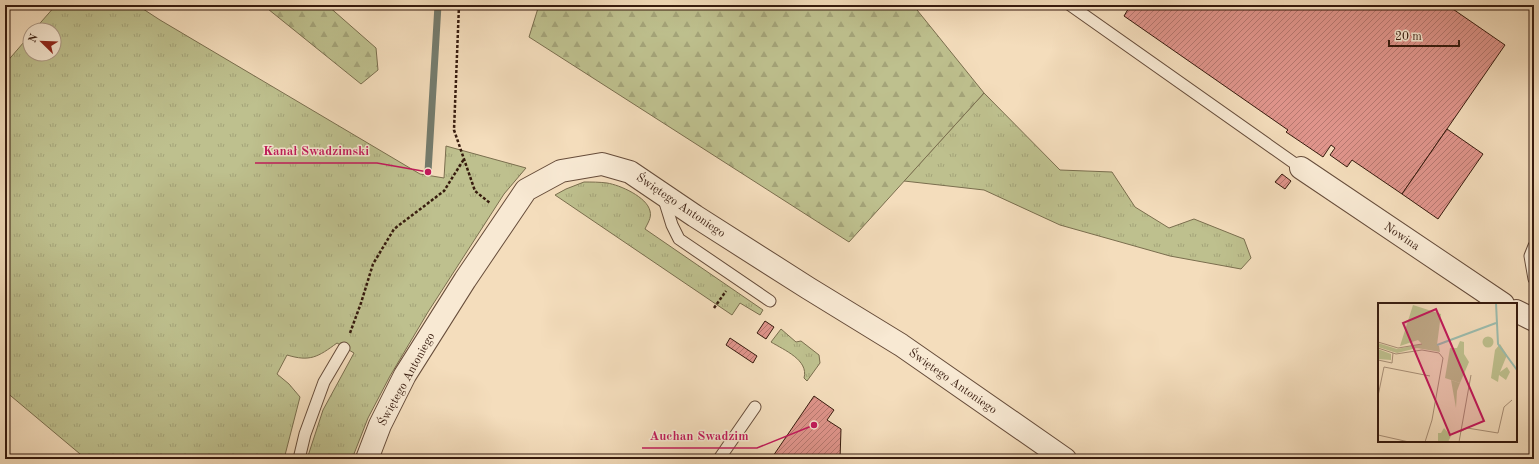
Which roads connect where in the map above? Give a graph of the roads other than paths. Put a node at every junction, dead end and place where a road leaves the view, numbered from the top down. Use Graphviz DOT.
graph roads {
  1 [pos="1070,5"];
  2 [pos="1301,168"];
  3 [pos="662,194"];
  4 [pos="1534,246"];
  5 [pos="1534,279"];
  6 [pos="770,301"];
  7 [pos="1502,303"];
  8 [pos="1517,312"];
  9 [pos="1534,320"];
  10 [pos="344,348"];
  11 [pos="754,407"];
  12 [pos="299,459"];
  13 [pos="367,459"];
  14 [pos="719,459"];
  15 [pos="1065,459"];
  1 -- 2 [label="lane"];
  2 -- 7 [label="street, Nowina"];
  3 -- 6 [label="lane"];
  3 -- 13 [label="street, Świętego Antoniego"];
  3 -- 15 [label="street, Świętego Antoniego"];
  4 -- 5 [label="lane"];
  8 -- 9 [label="street"];
  10 -- 12 [label="lane"];
  11 -- 14 [label="lane"];
}
